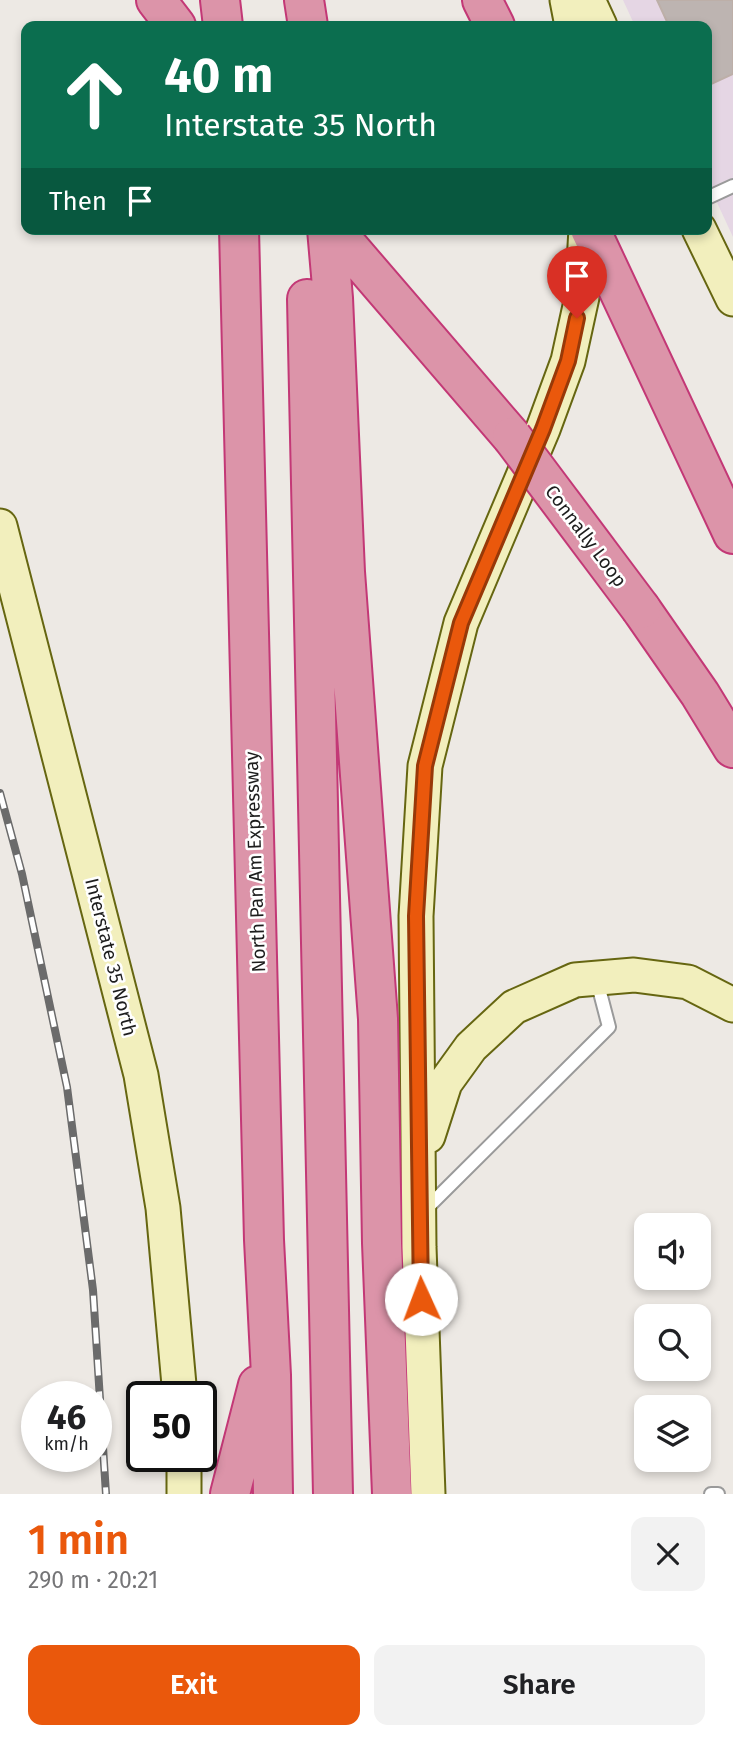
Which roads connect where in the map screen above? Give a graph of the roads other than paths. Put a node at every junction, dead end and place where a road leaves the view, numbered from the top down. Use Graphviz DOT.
graph roads {
  1 [pos="156,0"];
  2 [pos="181,0"];
  3 [pos="220,0"];
  4 [pos="288,0"];
  5 [pos="303,0"];
  6 [pos="482,0"];
  7 [pos="567,0"];
  8 [pos="588,0"];
  9 [pos="172,21"];
  10 [pos="197,21"];
  11 [pos="222,21"];
  12 [pos="290,21"];
  13 [pos="307,21"];
  14 [pos="492,21"];
  15 [pos="571,21"];
  16 [pos="598,21"];
  17 [pos="733,186"];
  18 [pos="712,196"];
  19 [pos="239,235"];
  20 [pos="304,235"];
  21 [pos="328,235"];
  22 [pos="338,235"];
  23 [pos="360,235"];
  24 [pos="587,235"];
  25 [pos="591,235"];
  26 [pos="702,235"];
  27 [pos="733,299"];
  28 [pos="512,437"];
  29 [pos="0,526"];
  30 [pos="733,534"];
  31 [pos="733,748"];
  32 [pos="597,978"];
  33 [pos="733,1004"];
  34 [pos="419,1165"];
  35 [pos="420,1215"];
  36 [pos="270,1343"];
  37 [pos="179,1381"];
  38 [pos="184,1472"];
  39 [pos="184,1494"];
  40 [pos="230,1494"];
  41 [pos="273,1494"];
  42 [pos="333,1494"];
  43 [pos="393,1494"];
  44 [pos="428,1494"];
  45 [pos="711,1494"];
  46 [pos="718,1494"];
  1 -- 9 [label="highway"];
  2 -- 10 [label="highway"];
  3 -- 11 [label="highway"];
  4 -- 12 [label="highway"];
  5 -- 13 [label="highway"];
  6 -- 14 [label="highway"];
  7 -- 15 [label="main road"];
  8 -- 16 [label="main road"];
  17 -- 18 [label="lane"];
  19 -- 36 [label="highway, North Pan Am Expressway"];
  20 -- 42 [label="highway"];
  21 -- 43 [label="highway"];
  22 -- 28 [label="highway"];
  23 -- 28 [label="highway, Connally Loop"];
  24 -- 34 [label="main road"];
  25 -- 30 [label="highway"];
  26 -- 27 [label="main road"];
  28 -- 31 [label="highway, Connally Loop, bridge"];
  29 -- 37 [label="main road, Interstate 35 North"];
  32 -- 33 [label="main road"];
  32 -- 34 [label="main road"];
  32 -- 35 [label="lane"];
  34 -- 35 [label="main road"];
  35 -- 44 [label="main road"];
  36 -- 40 [label="highway"];
  36 -- 41 [label="highway, North Pan Am Expressway"];
  38 -- 39 [label="main road"];
  45 -- 46 [label="lane"];
}
